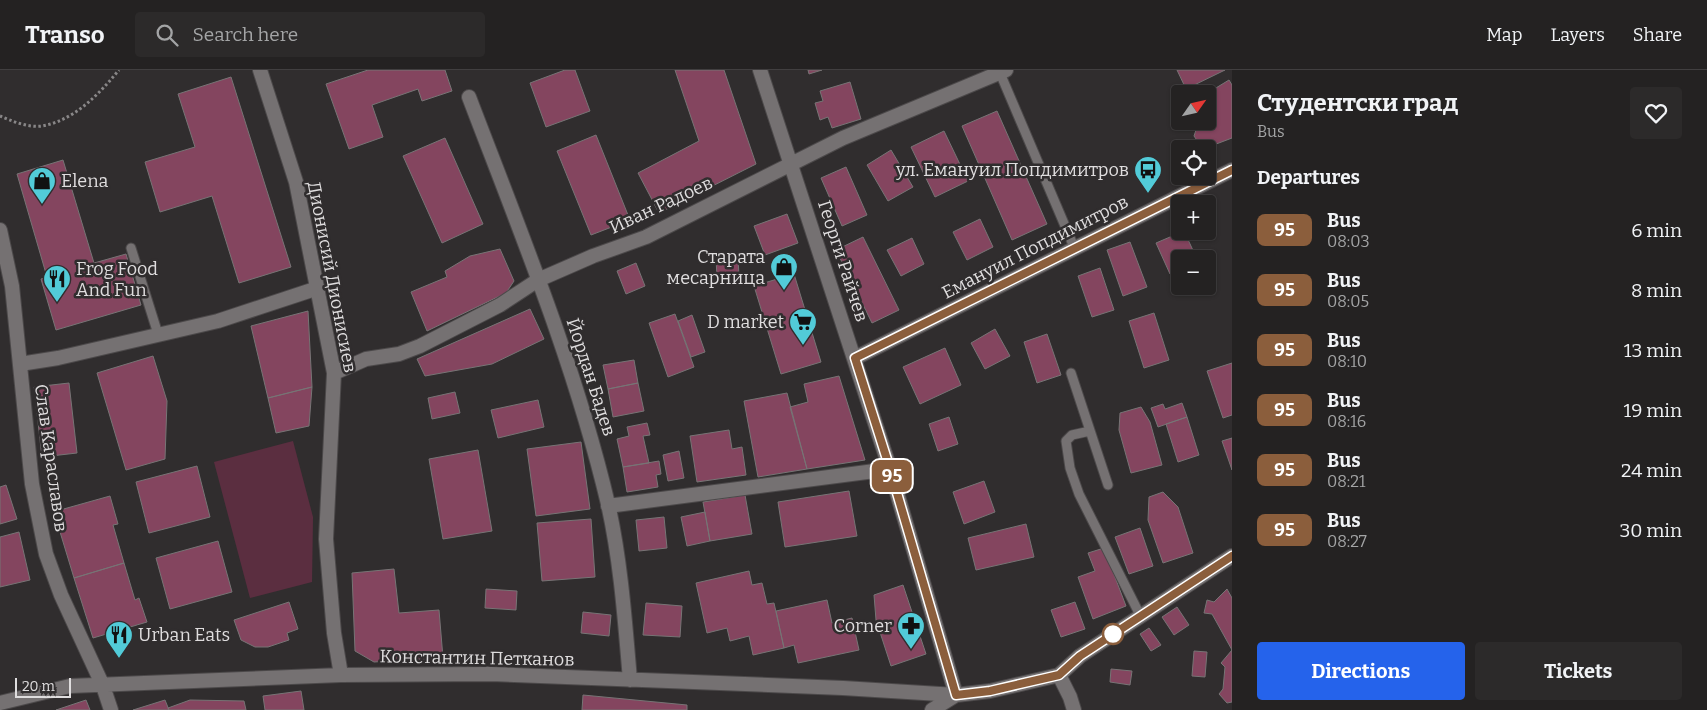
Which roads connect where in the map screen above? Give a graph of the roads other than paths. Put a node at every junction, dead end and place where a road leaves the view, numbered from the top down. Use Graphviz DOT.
graph roads {
  1 [pos="260,70"];
  2 [pos="760,70"];
  3 [pos="1003,71"];
  4 [pos="470,97"];
  5 [pos="790,163"];
  6 [pos="1232,170"];
  7 [pos="0,230"];
  8 [pos="131,248"];
  9 [pos="1074,248"];
  10 [pos="538,280"];
  11 [pos="318,288"];
  12 [pos="158,334"];
  13 [pos="855,358"];
  14 [pos="20,364"];
  15 [pos="334,373"];
  16 [pos="1071,373"];
  17 [pos="1090,431"];
  18 [pos="890,469"];
  19 [pos="1108,485"];
  20 [pos="608,506"];
  21 [pos="1232,556"];
  22 [pos="1140,616"];
  23 [pos="341,675"];
  24 [pos="1059,675"];
  25 [pos="630,680"];
  26 [pos="103,686"];
  27 [pos="956,695"];
  28 [pos="0,703"];
  29 [pos="111,710"];
  30 [pos="932,710"];
  31 [pos="1074,710"];
  1 -- 11 [label="street, Дионисий Дионисиев"];
  2 -- 5 [label="street, Георги Райчев"];
  3 -- 5 [label="street, Иван Радоев"];
  3 -- 9 [label="lane"];
  4 -- 10 [label="street, Йордан Бадев"];
  5 -- 10 [label="street, Иван Радоев"];
  5 -- 13 [label="street, Георги Райчев"];
  6 -- 9 [label="street, Емануил Попдимитров"];
  7 -- 14 [label="street, Слав Караславов"];
  8 -- 12 [label="lane"];
  9 -- 13 [label="street, Емануил Попдимитров"];
  10 -- 15 [label="street, Иван Радоев"];
  10 -- 20 [label="street, Йордан Бадев"];
  11 -- 12 [label="street"];
  11 -- 15 [label="street, Дионисий Дионисиев"];
  12 -- 14 [label="street"];
  13 -- 18 [label="street, Георги Райчев"];
  14 -- 26 [label="street, Слав Караславов"];
  15 -- 23 [label="street, Дионисий Дионисиев"];
  16 -- 17 [label="lane"];
  17 -- 19 [label="lane"];
  17 -- 22 [label="lane"];
  18 -- 20 [label="street"];
  18 -- 27 [label="street, Георги Райчев"];
  20 -- 25 [label="street, Йордан Бадев"];
  21 -- 22 [label="street"];
  22 -- 24 [label="street"];
  23 -- 25 [label="street, Константин Петканов"];
  23 -- 26 [label="street, Константин Петканов"];
  24 -- 27 [label="street, Константин Петканов"];
  24 -- 31 [label="street"];
  25 -- 27 [label="street, Константин Петканов"];
  26 -- 28 [label="street, Константин Петканов"];
  26 -- 29 [label="street, Слав Караславов"];
  27 -- 30 [label="street"];
}
